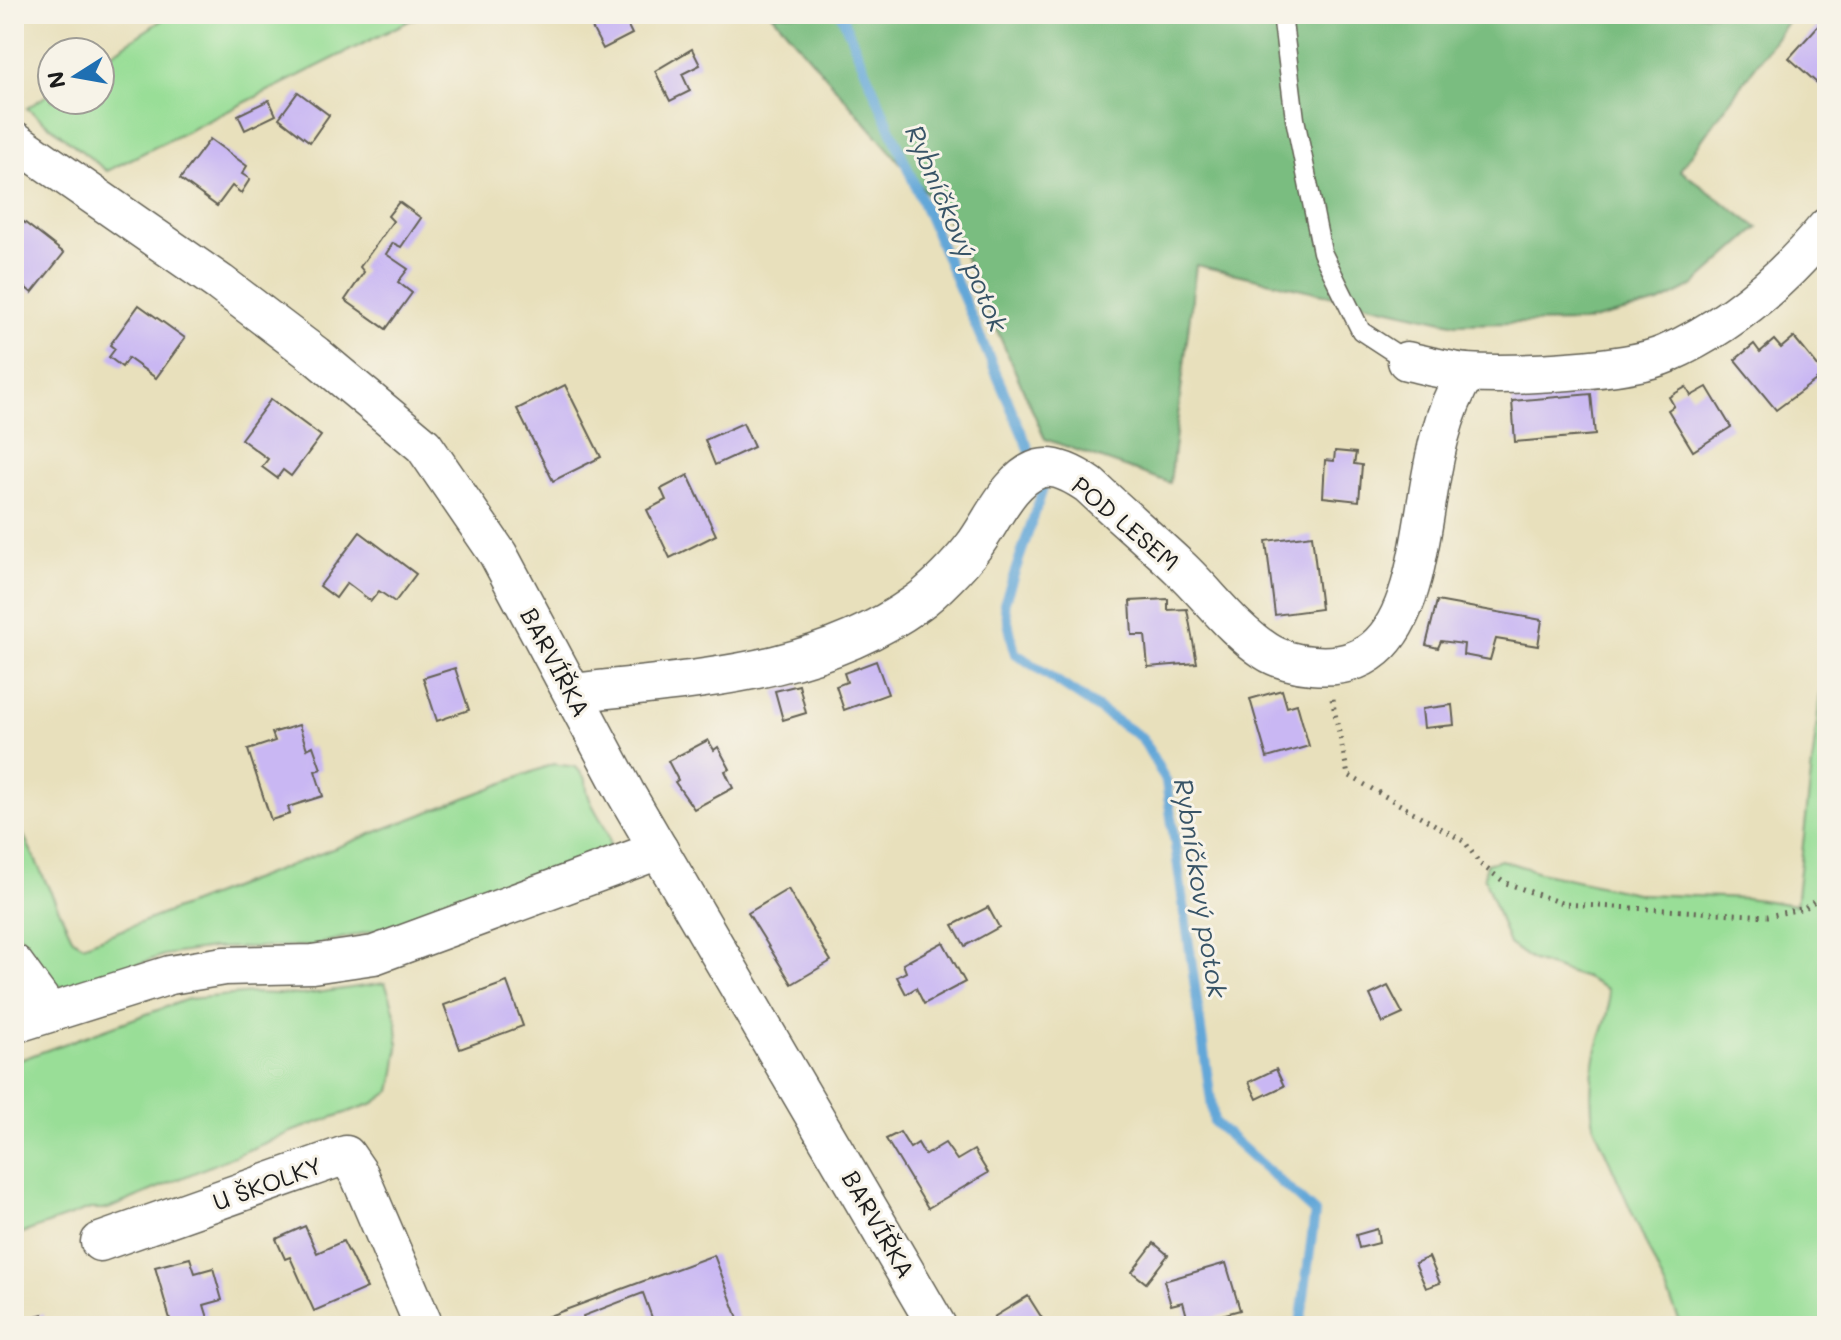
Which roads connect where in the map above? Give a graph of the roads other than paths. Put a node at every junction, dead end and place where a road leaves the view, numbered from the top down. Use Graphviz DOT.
graph roads {
  1 [pos="1282,14"];
  2 [pos="14,140"];
  3 [pos="1827,227"];
  4 [pos="1407,361"];
  5 [pos="1466,373"];
  6 [pos="573,693"];
  7 [pos="659,850"];
  8 [pos="14,964"];
  9 [pos="32,1018"];
  10 [pos="100,1242"];
  11 [pos="424,1326"];
  12 [pos="937,1326"];
  1 -- 4 [label="lane"];
  2 -- 6 [label="street, BARVÍŘKA"];
  3 -- 5 [label="street"];
  4 -- 5 [label="street"];
  5 -- 6 [label="street, POD LESEM"];
  6 -- 7 [label="street, BARVÍŘKA"];
  7 -- 9 [label="street"];
  7 -- 12 [label="street, BARVÍŘKA"];
  8 -- 9 [label="street"];
  10 -- 11 [label="street, U ŠKOLKY"];
}
